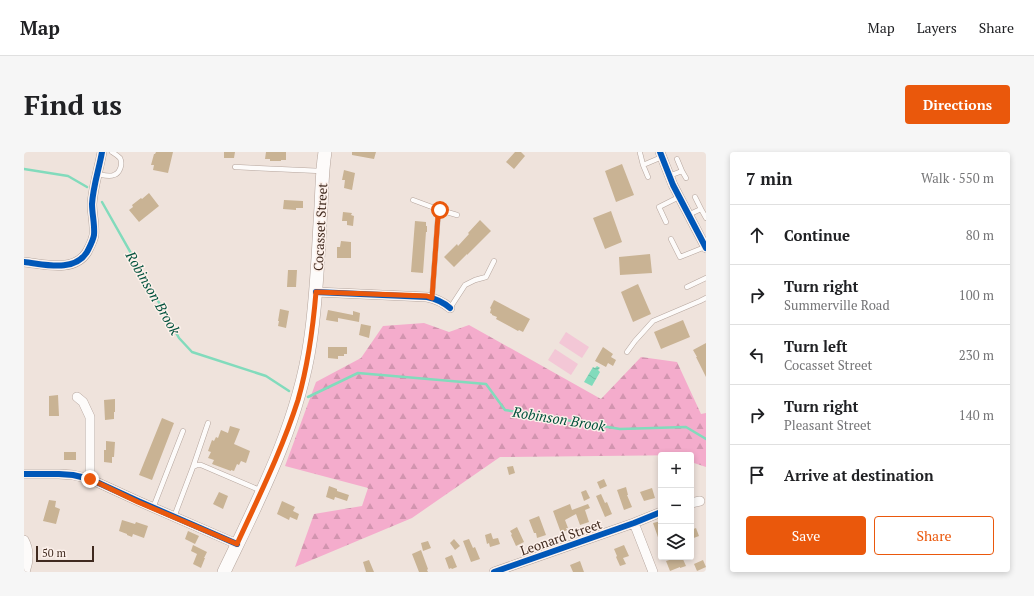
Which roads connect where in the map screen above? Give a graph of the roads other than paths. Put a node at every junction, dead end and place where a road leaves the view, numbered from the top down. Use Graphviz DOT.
graph roads {
  1 [pos="102,152"];
  2 [pos="112,152"];
  3 [pos="325,152"];
  4 [pos="640,153"];
  5 [pos="661,154"];
  6 [pos="677,159"];
  7 [pos="643,165"];
  8 [pos="235,166"];
  9 [pos="323,171"];
  10 [pos="682,171"];
  11 [pos="98,174"];
  12 [pos="669,176"];
  13 [pos="648,177"];
  14 [pos="686,178"];
  15 [pos="679,197"];
  16 [pos="695,197"];
  17 [pos="413,200"];
  18 [pos="701,209"];
  19 [pos="440,210"];
  20 [pos="457,215"];
  21 [pos="688,215"];
  22 [pos="706,218"];
  23 [pos="666,222"];
  24 [pos="670,239"];
  25 [pos="706,247"];
  26 [pos="494,261"];
  27 [pos="24,262"];
  28 [pos="706,278"];
  29 [pos="687,287"];
  30 [pos="316,292"];
  31 [pos="432,298"];
  32 [pos="705,300"];
  33 [pos="450,308"];
  34 [pos="627,352"];
  35 [pos="77,397"];
  36 [pos="208,423"];
  37 [pos="183,431"];
  38 [pos="193,467"];
  39 [pos="24,474"];
  40 [pos="90,479"];
  41 [pos="262,491"];
  42 [pos="153,508"];
  43 [pos="658,513"];
  44 [pos="174,517"];
  45 [pos="634,523"];
  46 [pos="24,540"];
  47 [pos="237,544"];
  48 [pos="25,572"];
  49 [pos="224,572"];
  50 [pos="494,572"];
  51 [pos="653,572"];
  1 -- 11 [label="street"];
  2 -- 11 [label="lane"];
  3 -- 9 [label="main road, Cocasset Street"];
  4 -- 7 [label="lane"];
  5 -- 7 [label="lane"];
  5 -- 12 [label="street"];
  6 -- 10 [label="lane"];
  7 -- 13 [label="lane"];
  8 -- 9 [label="lane"];
  9 -- 30 [label="main road, Cocasset Street"];
  10 -- 12 [label="lane"];
  10 -- 14 [label="lane"];
  11 -- 27 [label="street"];
  12 -- 15 [label="street"];
  15 -- 21 [label="street"];
  15 -- 23 [label="lane"];
  16 -- 18 [label="lane"];
  17 -- 19 [label="lane"];
  18 -- 21 [label="lane"];
  18 -- 22 [label="lane"];
  19 -- 20 [label="lane"];
  19 -- 31 [label="lane"];
  21 -- 25 [label="street"];
  24 -- 25 [label="lane"];
  26 -- 33 [label="lane"];
  28 -- 29 [label="lane"];
  30 -- 31 [label="street"];
  30 -- 41 [label="main road, Cocasset Street"];
  31 -- 33 [label="street"];
  32 -- 34 [label="lane"];
  35 -- 40 [label="street"];
  36 -- 38 [label="lane"];
  37 -- 42 [label="lane"];
  38 -- 41 [label="lane"];
  38 -- 44 [label="lane"];
  39 -- 40 [label="street"];
  40 -- 42 [label="street"];
  41 -- 47 [label="main road, Cocasset Street"];
  42 -- 44 [label="street"];
  43 -- 45 [label="street, Leonard Street"];
  44 -- 47 [label="street"];
  45 -- 50 [label="street, Leonard Street"];
  45 -- 51 [label="street"];
  46 -- 48 [label="street"];
  47 -- 49 [label="main road, Cocasset Street"];
}
